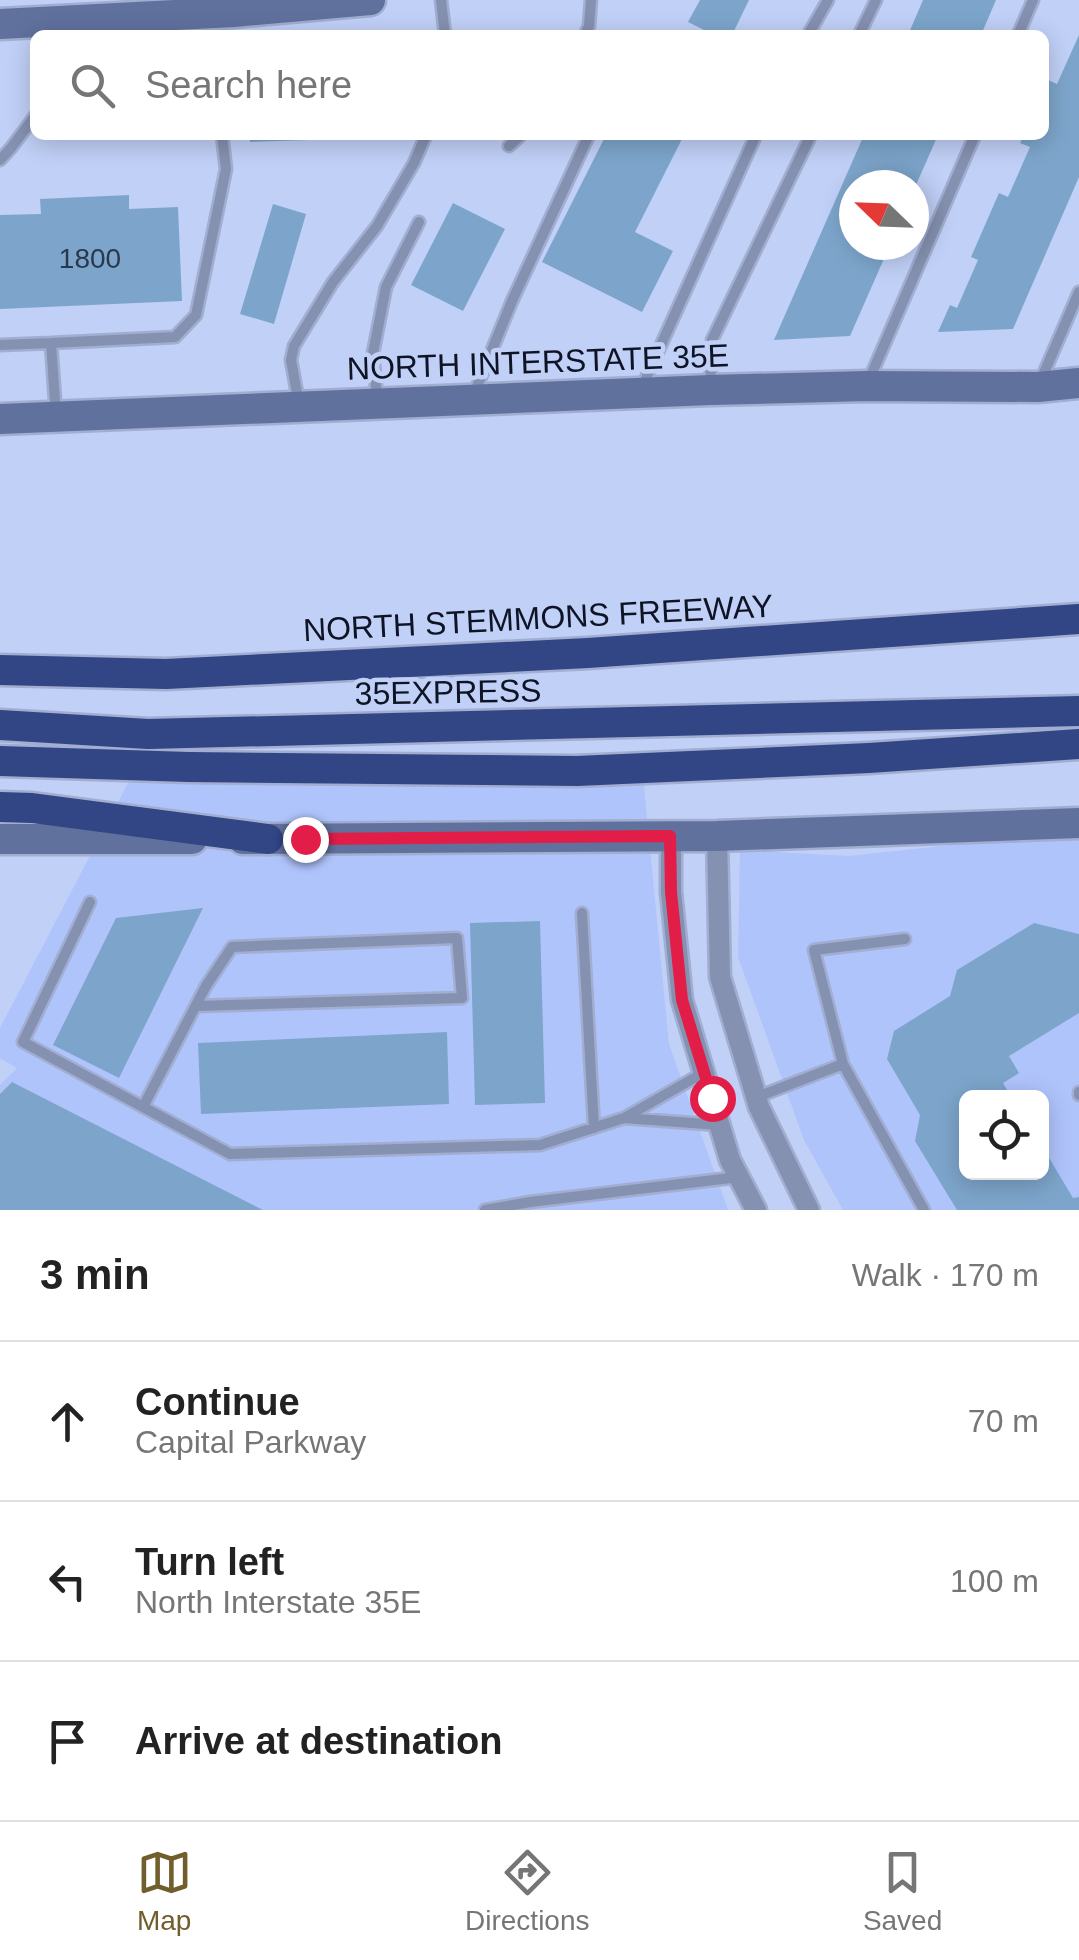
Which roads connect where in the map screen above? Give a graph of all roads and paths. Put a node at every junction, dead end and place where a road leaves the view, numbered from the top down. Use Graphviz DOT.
graph roads {
  1 [pos="370,0"];
  2 [pos="441,0"];
  3 [pos="591,0"];
  4 [pos="828,0"];
  5 [pos="876,0"];
  6 [pos="1033,0"];
  7 [pos="232,12"];
  8 [pos="0,24"];
  9 [pos="444,30"];
  10 [pos="588,30"];
  11 [pos="811,30"];
  12 [pos="861,30"];
  13 [pos="1020,30"];
  14 [pos="30,123"];
  15 [pos="223,140"];
  16 [pos="424,140"];
  17 [pos="516,140"];
  18 [pos="588,140"];
  19 [pos="754,140"];
  20 [pos="809,140"];
  21 [pos="973,140"];
  22 [pos="509,146"];
  23 [pos="0,160"];
  24 [pos="419,222"];
  25 [pos="1079,292"];
  26 [pos="51,342"];
  27 [pos="0,346"];
  28 [pos="1079,383"];
  29 [pos="867,386"];
  30 [pos="1038,387"];
  31 [pos="710,390"];
  32 [pos="639,392"];
  33 [pos="472,399"];
  34 [pos="377,404"];
  35 [pos="300,406"];
  36 [pos="56,416"];
  37 [pos="0,419"];
  38 [pos="1079,619"];
  39 [pos="0,670"];
  40 [pos="1079,711"];
  41 [pos="0,725"];
  42 [pos="1079,744"];
  43 [pos="0,761"];
  44 [pos="0,807"];
  45 [pos="1079,823"];
  46 [pos="670,836"];
  47 [pos="716,836"];
  48 [pos="0,839"];
  49 [pos="268,839"];
  50 [pos="90,902"];
  51 [pos="582,913"];
  52 [pos="906,939"];
  53 [pos="196,1006"];
  54 [pos="842,1064"];
  55 [pos="704,1072"];
  56 [pos="756,1098"];
  57 [pos="143,1107"];
  58 [pos="624,1118"];
  59 [pos="720,1125"];
  60 [pos="594,1128"];
  61 [pos="739,1177"];
  62 [pos="485,1210"];
  63 [pos="756,1210"];
  64 [pos="809,1210"];
  65 [pos="924,1210"];
  1 -- 7 [label="main road"];
  2 -- 9 [label="lane"];
  3 -- 10 [label="lane"];
  4 -- 11 [label="lane"];
  5 -- 12 [label="lane"];
  6 -- 13 [label="lane"];
  7 -- 8 [label="main road"];
  14 -- 23 [label="lane"];
  15 -- 26 [label="lane"];
  16 -- 35 [label="lane"];
  17 -- 22 [label="lane"];
  18 -- 33 [label="lane"];
  19 -- 32 [label="lane"];
  20 -- 31 [label="lane"];
  21 -- 29 [label="lane"];
  24 -- 34 [label="lane"];
  25 -- 30 [label="lane"];
  26 -- 27 [label="lane"];
  26 -- 36 [label="lane"];
  28 -- 30 [label="main road, NORTH INTERSTATE 35E"];
  29 -- 30 [label="main road, NORTH INTERSTATE 35E"];
  29 -- 31 [label="main road, NORTH INTERSTATE 35E"];
  31 -- 32 [label="main road, NORTH INTERSTATE 35E"];
  32 -- 33 [label="main road, NORTH INTERSTATE 35E"];
  33 -- 34 [label="main road, NORTH INTERSTATE 35E"];
  34 -- 35 [label="main road, NORTH INTERSTATE 35E"];
  35 -- 36 [label="main road, NORTH INTERSTATE 35E"];
  36 -- 37 [label="main road, NORTH INTERSTATE 35E"];
  38 -- 39 [label="highway, NORTH STEMMONS FREEWAY"];
  40 -- 41 [label="highway, 35EXPRESS"];
  42 -- 43 [label="highway"];
  44 -- 49 [label="highway"];
  45 -- 47 [label="main road"];
  46 -- 47 [label="main road"];
  46 -- 49 [label="main road"];
  46 -- 55 [label="street"];
  47 -- 56 [label="street"];
  48 -- 49 [label="main road"];
  50 -- 57 [label="lane"];
  51 -- 60 [label="lane"];
  52 -- 54 [label="lane"];
  53 -- 53 [label="lane"];
  53 -- 57 [label="lane"];
  54 -- 56 [label="lane"];
  54 -- 65 [label="lane"];
  55 -- 58 [label="lane"];
  55 -- 59 [label="street"];
  56 -- 64 [label="street"];
  57 -- 60 [label="lane"];
  58 -- 59 [label="lane"];
  58 -- 60 [label="lane"];
  59 -- 61 [label="street"];
  61 -- 62 [label="lane"];
  61 -- 63 [label="street"];
}
